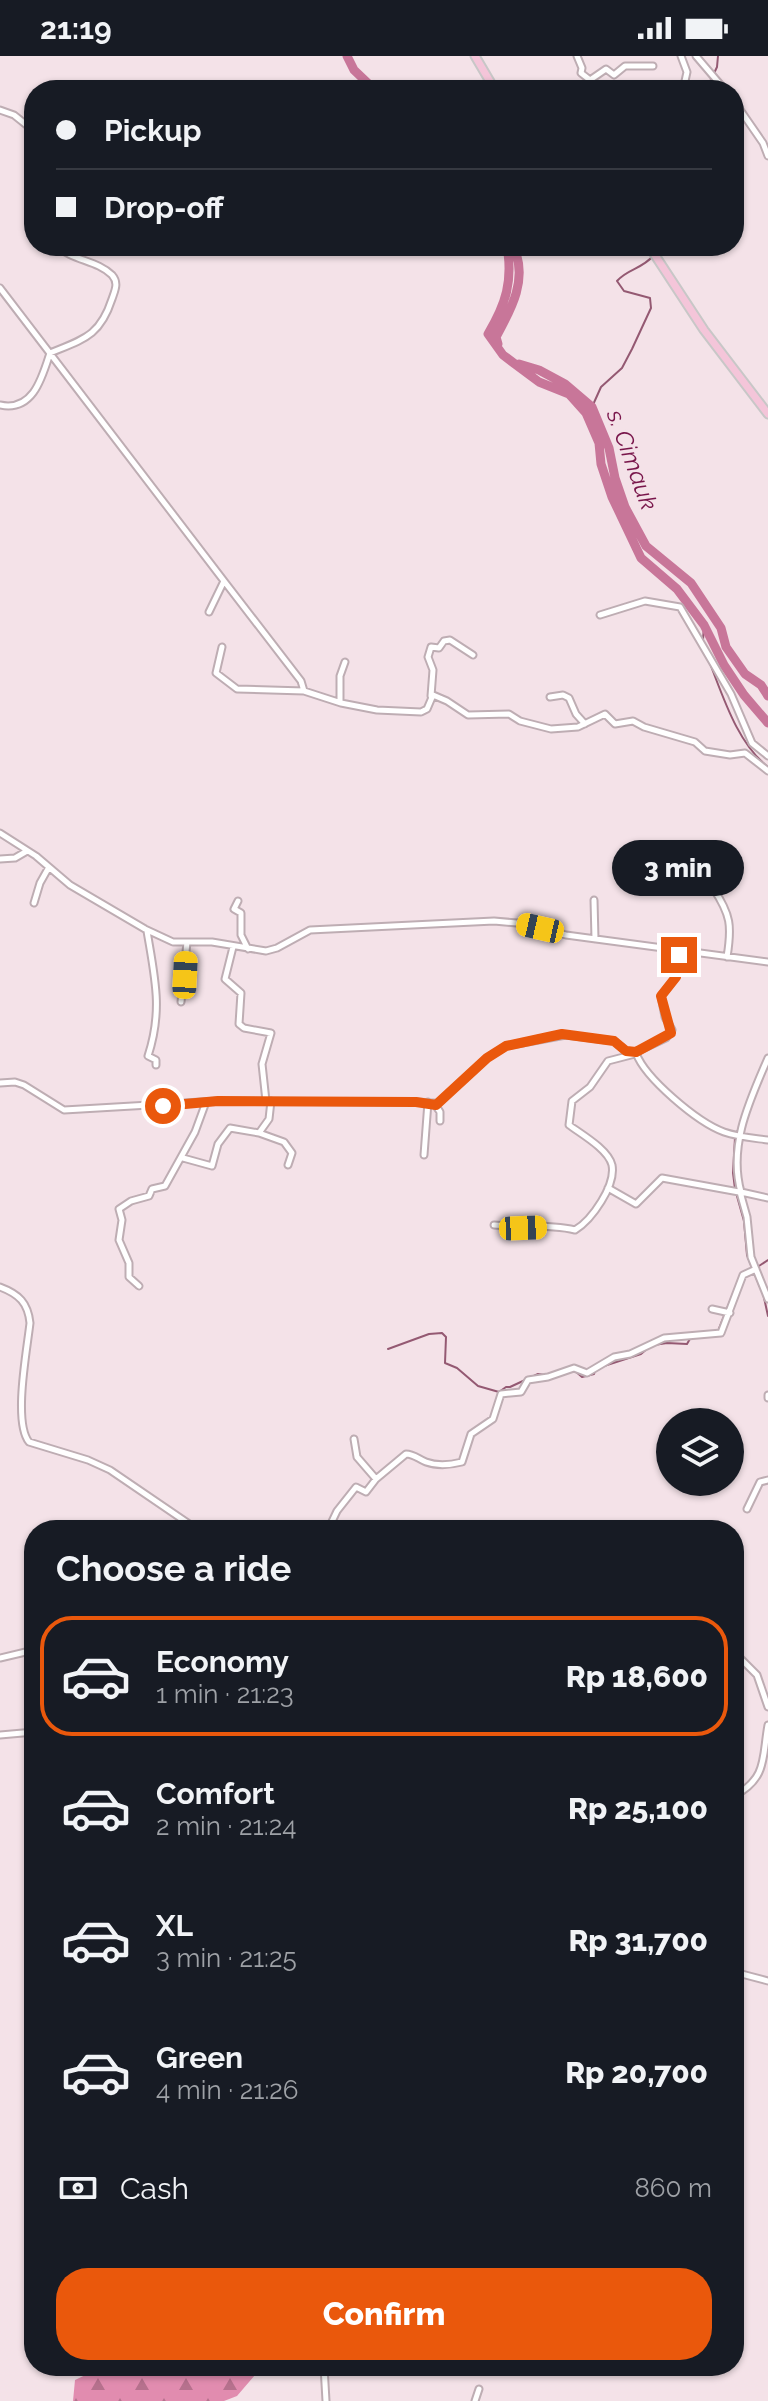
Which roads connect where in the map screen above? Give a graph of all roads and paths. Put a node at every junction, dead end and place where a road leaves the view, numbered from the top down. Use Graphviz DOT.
graph roads {
  1 [pos="475,56"];
  2 [pos="577,56"];
  3 [pos="681,56"];
  4 [pos="696,56"];
  5 [pos="653,66"];
  6 [pos="489,80"];
  7 [pos="590,80"];
  8 [pos="685,80"];
  9 [pos="717,80"];
  10 [pos="0,110"];
  11 [pos="744,115"];
  12 [pos="24,123"];
  13 [pos="768,156"];
  14 [pos="73,256"];
  15 [pos="656,256"];
  16 [pos="0,288"];
  17 [pos="50,353"];
  18 [pos="0,405"];
  19 [pos="768,414"];
  20 [pos="224,581"];
  21 [pos="209,612"];
  22 [pos="600,615"];
  23 [pos="222,647"];
  24 [pos="473,655"];
  25 [pos="345,662"];
  26 [pos="304,691"];
  27 [pos="431,696"];
  28 [pos="550,697"];
  29 [pos="340,702"];
  30 [pos="585,724"];
  31 [pos="752,751"];
  32 [pos="768,756"];
  33 [pos="768,771"];
  34 [pos="0,833"];
  35 [pos="27,851"];
  36 [pos="0,859"];
  37 [pos="49,867"];
  38 [pos="713,888"];
  39 [pos="594,900"];
  40 [pos="238,901"];
  41 [pos="34,903"];
  42 [pos="147,930"];
  43 [pos="595,939"];
  44 [pos="187,942"];
  45 [pos="233,947"];
  46 [pos="249,950"];
  47 [pos="680,951"];
  48 [pos="727,957"];
  49 [pos="768,962"];
  50 [pos="181,1002"];
  51 [pos="635,1053"];
  52 [pos="768,1058"];
  53 [pos="156,1065"];
  54 [pos="0,1083"];
  55 [pos="268,1101"];
  56 [pos="206,1102"];
  57 [pos="428,1102"];
  58 [pos="436,1105"];
  59 [pos="440,1121"];
  60 [pos="259,1133"];
  61 [pos="736,1135"];
  62 [pos="768,1140"];
  63 [pos="424,1155"];
  64 [pos="182,1158"];
  65 [pos="288,1165"];
  66 [pos="608,1188"];
  67 [pos="738,1191"];
  68 [pos="768,1198"];
  69 [pos="494,1225"];
  70 [pos="754,1268"];
  71 [pos="139,1286"];
  72 [pos="0,1287"];
  73 [pos="768,1299"];
  74 [pos="712,1309"];
  75 [pos="730,1313"];
  76 [pos="354,1439"];
  77 [pos="376,1479"];
  78 [pos="768,1480"];
  79 [pos="747,1509"];
  80 [pos="183,1520"];
  81 [pos="333,1520"];
  82 [pos="24,1652"];
  83 [pos="0,1658"];
  84 [pos="744,1662"];
  85 [pos="768,1707"];
  86 [pos="768,1725"];
  87 [pos="24,1733"];
  88 [pos="0,1735"];
  89 [pos="744,1790"];
  90 [pos="744,1975"];
  91 [pos="768,1981"];
  92 [pos="325,2376"];
  93 [pos="479,2389"];
  94 [pos="326,2401"];
  95 [pos="475,2401"];
  1 -- 6 [label="main road"];
  2 -- 7 [label="street"];
  3 -- 8 [label="street"];
  4 -- 9 [label="street"];
  5 -- 7 [label="street"];
  10 -- 12 [label="street"];
  11 -- 13 [label="street"];
  14 -- 17 [label="street"];
  15 -- 19 [label="main road"];
  16 -- 17 [label="street"];
  17 -- 18 [label="street"];
  17 -- 20 [label="street"];
  20 -- 21 [label="street"];
  20 -- 26 [label="street"];
  22 -- 31 [label="street"];
  23 -- 26 [label="street"];
  24 -- 27 [label="street"];
  25 -- 29 [label="street"];
  26 -- 29 [label="street"];
  27 -- 29 [label="street"];
  27 -- 30 [label="street"];
  28 -- 30 [label="street"];
  30 -- 31 [label="street"];
  31 -- 32 [label="street"];
  31 -- 33 [label="street"];
  34 -- 35 [label="street"];
  35 -- 36 [label="street"];
  35 -- 37 [label="street"];
  37 -- 41 [label="street"];
  37 -- 42 [label="street"];
  38 -- 48 [label="street"];
  39 -- 43 [label="street"];
  40 -- 46 [label="street"];
  42 -- 44 [label="street"];
  42 -- 53 [label="street"];
  43 -- 46 [label="street"];
  43 -- 47 [label="street"];
  44 -- 45 [label="street"];
  44 -- 50 [label="street"];
  45 -- 46 [label="street"];
  45 -- 55 [label="street"];
  47 -- 48 [label="street"];
  47 -- 51 [label="street"];
  48 -- 49 [label="street"];
  51 -- 58 [label="street"];
  51 -- 61 [label="street"];
  51 -- 66 [label="street"];
  52 -- 61 [label="street"];
  54 -- 56 [label="street"];
  55 -- 56 [label="street"];
  55 -- 57 [label="street"];
  55 -- 60 [label="street"];
  56 -- 64 [label="street"];
  57 -- 58 [label="street"];
  57 -- 63 [label="street"];
  58 -- 59 [label="street"];
  60 -- 64 [label="street"];
  60 -- 65 [label="street"];
  61 -- 62 [label="street"];
  61 -- 67 [label="street"];
  64 -- 71 [label="street"];
  66 -- 67 [label="street"];
  66 -- 69 [label="street"];
  67 -- 68 [label="street"];
  67 -- 70 [label="street"];
  70 -- 73 [label="street"];
  70 -- 75 [label="street"];
  72 -- 80 [label="street"];
  74 -- 75 [label="street"];
  75 -- 77 [label="street"];
  76 -- 77 [label="street"];
  77 -- 81 [label="street"];
  78 -- 79 [label="street"];
  82 -- 83 [label="street"];
  84 -- 85 [label="street"];
  86 -- 89 [label="street"];
  87 -- 88 [label="street"];
  90 -- 91 [label="street"];
  92 -- 94 [label="street"];
  93 -- 95 [label="street"];
}
